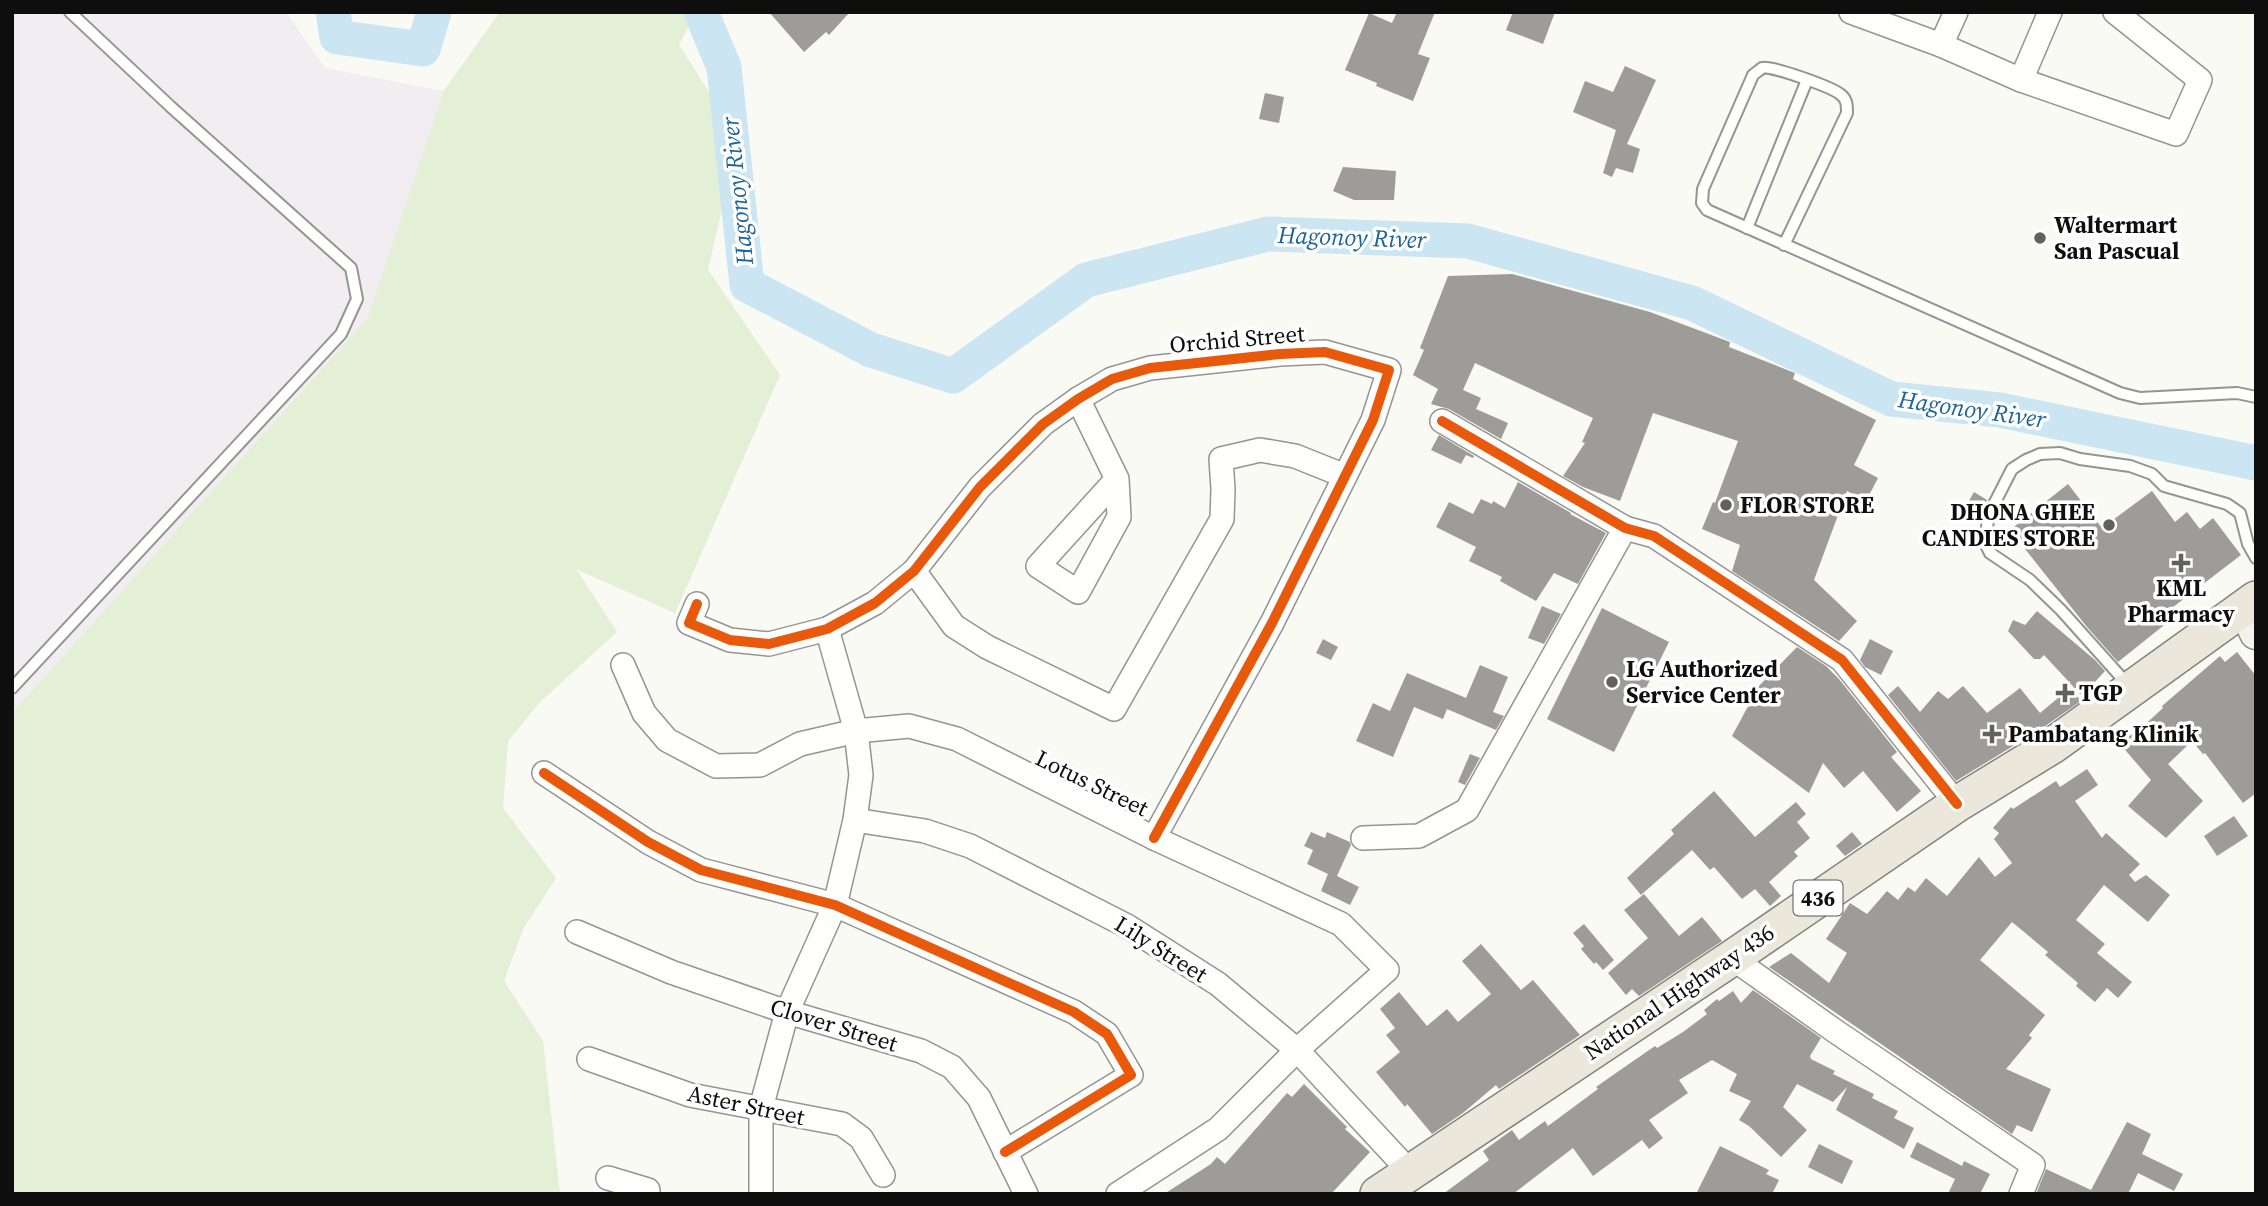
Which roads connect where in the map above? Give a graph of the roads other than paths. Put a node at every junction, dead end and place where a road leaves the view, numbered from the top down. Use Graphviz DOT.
graph roads {
  1 [pos="70,12"];
  2 [pos="1956,12"];
  3 [pos="2050,12"];
  4 [pos="2115,12"];
  5 [pos="1858,13"];
  6 [pos="1941,45"];
  7 [pos="1807,80"];
  8 [pos="2021,80"];
  9 [pos="1747,228"];
  10 [pos="1784,245"];
  11 [pos="2256,397"];
  12 [pos="1078,399"];
  13 [pos="1442,421"];
  14 [pos="1345,476"];
  15 [pos="1116,479"];
  16 [pos="1625,528"];
  17 [pos="2256,558"];
  18 [pos="914,571"];
  19 [pos="698,604"];
  20 [pos="2252,614"];
  21 [pos="827,629"];
  22 [pos="623,664"];
  23 [pos="12,688"];
  24 [pos="2131,688"];
  25 [pos="856,731"];
  26 [pos="544,773"];
  27 [pos="1957,804"];
  28 [pos="855,820"];
  29 [pos="1154,838"];
  30 [pos="1363,838"];
  31 [pos="835,905"];
  32 [pos="577,932"];
  33 [pos="1732,958"];
  34 [pos="787,1012"];
  35 [pos="1297,1049"];
  36 [pos="589,1059"];
  37 [pos="761,1108"];
  38 [pos="1005,1152"];
  39 [pos="1410,1172"];
  40 [pos="883,1175"];
  41 [pos="608,1178"];
  42 [pos="648,1194"];
  43 [pos="761,1194"];
  44 [pos="1026,1194"];
  45 [pos="1118,1194"];
  46 [pos="1378,1194"];
  47 [pos="2021,1194"];
  1 -- 23 [label="lane"];
  2 -- 6 [label="street"];
  3 -- 8 [label="street"];
  4 -- 8 [label="street"];
  5 -- 6 [label="street"];
  6 -- 8 [label="street"];
  7 -- 9 [label="lane"];
  7 -- 9 [label="lane"];
  7 -- 10 [label="lane"];
  9 -- 10 [label="lane"];
  10 -- 11 [label="lane"];
  12 -- 14 [label="street, Orchid Street"];
  12 -- 15 [label="street"];
  12 -- 18 [label="street, Orchid Street"];
  13 -- 16 [label="street"];
  14 -- 18 [label="street"];
  14 -- 29 [label="street, Orchid Street"];
  15 -- 15 [label="street"];
  16 -- 27 [label="street"];
  16 -- 30 [label="street"];
  17 -- 24 [label="lane"];
  18 -- 21 [label="street, Orchid Street"];
  19 -- 21 [label="street, Orchid Street"];
  20 -- 24 [label="main road, National Highway 436 / 436"];
  21 -- 25 [label="street"];
  22 -- 25 [label="street, Lotus Street"];
  24 -- 27 [label="main road, National Highway 436 / 436"];
  25 -- 28 [label="street"];
  25 -- 29 [label="street, Lotus Street"];
  26 -- 31 [label="street"];
  27 -- 33 [label="main road, National Highway 436 / 436"];
  28 -- 31 [label="street"];
  28 -- 35 [label="street, Lily Street"];
  29 -- 35 [label="street, Lotus Street"];
  31 -- 34 [label="street"];
  31 -- 38 [label="street"];
  32 -- 34 [label="street, Clover Street"];
  33 -- 39 [label="main road, National Highway 436 / 436"];
  33 -- 47 [label="street"];
  34 -- 37 [label="street"];
  34 -- 38 [label="street, Clover Street"];
  35 -- 39 [label="street, Lily Street"];
  35 -- 45 [label="street, Lotus Street"];
  36 -- 37 [label="street, Aster Street"];
  37 -- 40 [label="street, Aster Street"];
  37 -- 43 [label="street"];
  38 -- 44 [label="street, Clover Street"];
  39 -- 46 [label="main road, National Highway 436 / 436"];
  41 -- 42 [label="street"];
}
